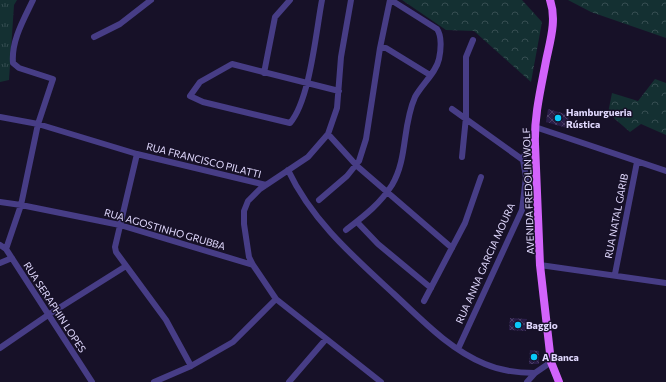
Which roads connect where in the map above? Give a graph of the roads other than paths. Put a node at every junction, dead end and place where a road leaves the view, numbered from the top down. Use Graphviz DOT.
graph roads {
  1 [pos="33,0"];
  2 [pos="151,0"];
  3 [pos="290,0"];
  4 [pos="322,0"];
  5 [pos="351,0"];
  6 [pos="391,0"];
  7 [pos="550,0"];
  8 [pos="94,37"];
  9 [pos="473,40"];
  10 [pos="380,48"];
  11 [pos="264,73"];
  12 [pos="430,76"];
  13 [pos="306,83"];
  14 [pos="338,91"];
  15 [pos="452,109"];
  16 [pos="0,117"];
  17 [pos="466,117"];
  18 [pos="38,124"];
  19 [pos="535,127"];
  20 [pos="328,134"];
  21 [pos="535,140"];
  22 [pos="137,154"];
  23 [pos="462,157"];
  24 [pos="523,160"];
  25 [pos="637,162"];
  26 [pos="357,166"];
  27 [pos="288,170"];
  28 [pos="666,171"];
  29 [pos="481,177"];
  30 [pos="266,185"];
  31 [pos="387,192"];
  32 [pos="319,200"];
  33 [pos="0,202"];
  34 [pos="22,205"];
  35 [pos="357,222"];
  36 [pos="120,225"];
  37 [pos="346,230"];
  38 [pos="0,245"];
  39 [pos="452,248"];
  40 [pos="6,249"];
  41 [pos="12,258"];
  42 [pos="0,263"];
  43 [pos="253,265"];
  44 [pos="540,265"];
  45 [pos="126,266"];
  46 [pos="615,274"];
  47 [pos="666,283"];
  48 [pos="431,288"];
  49 [pos="276,299"];
  50 [pos="424,301"];
  51 [pos="48,315"];
  52 [pos="326,339"];
  53 [pos="0,348"];
  54 [pos="458,349"];
  55 [pos="551,362"];
  56 [pos="191,366"];
  57 [pos="535,373"];
  58 [pos="372,379"];
  59 [pos="92,382"];
  60 [pos="154,382"];
  61 [pos="289,382"];
  62 [pos="381,382"];
  63 [pos="527,382"];
  64 [pos="559,382"];
  1 -- 18 [label="street"];
  2 -- 8 [label="street"];
  3 -- 11 [label="street"];
  4 -- 13 [label="street"];
  5 -- 14 [label="street"];
  6 -- 10 [label="street"];
  6 -- 12 [label="street"];
  7 -- 19 [label="main road, AVENIDA FREDOLIN WOLF"];
  9 -- 17 [label="street"];
  10 -- 12 [label="street"];
  10 -- 26 [label="street"];
  11 -- 13 [label="street"];
  11 -- 13 [label="street"];
  12 -- 31 [label="street"];
  13 -- 14 [label="street"];
  14 -- 20 [label="street"];
  15 -- 17 [label="street"];
  16 -- 18 [label="street, RUA FRANCISCO PILATTI"];
  17 -- 23 [label="street"];
  17 -- 24 [label="street"];
  18 -- 22 [label="street, RUA FRANCISCO PILATTI"];
  18 -- 34 [label="street"];
  19 -- 21 [label="main road, AVENIDA FREDOLIN WOLF"];
  19 -- 25 [label="street"];
  20 -- 26 [label="street"];
  20 -- 27 [label="street"];
  21 -- 24 [label="street"];
  21 -- 44 [label="main road, AVENIDA FREDOLIN WOLF"];
  22 -- 30 [label="street, RUA FRANCISCO PILATTI"];
  22 -- 36 [label="street"];
  24 -- 54 [label="street, RUA ANNA GARCIA MOURA"];
  25 -- 28 [label="street"];
  25 -- 46 [label="street, RUA NATAL GARIB"];
  26 -- 31 [label="street"];
  26 -- 32 [label="street"];
  27 -- 30 [label="street"];
  27 -- 54 [label="street"];
  29 -- 39 [label="street"];
  30 -- 43 [label="street"];
  31 -- 35 [label="street"];
  31 -- 39 [label="street"];
  33 -- 34 [label="street, RUA AGOSTINHO GRUBBA"];
  34 -- 36 [label="street, RUA AGOSTINHO GRUBBA"];
  34 -- 40 [label="street"];
  35 -- 37 [label="street"];
  35 -- 48 [label="street"];
  36 -- 43 [label="street, RUA AGOSTINHO GRUBBA"];
  36 -- 45 [label="street"];
  38 -- 40 [label="street, RUA SERAPHIN LOPES"];
  39 -- 48 [label="street"];
  40 -- 41 [label="street, RUA SERAPHIN LOPES"];
  41 -- 42 [label="street"];
  41 -- 51 [label="street, RUA SERAPHIN LOPES"];
  43 -- 49 [label="street"];
  44 -- 46 [label="street"];
  44 -- 55 [label="main road, AVENIDA FREDOLIN WOLF"];
  45 -- 51 [label="street"];
  45 -- 56 [label="street"];
  46 -- 47 [label="street"];
  48 -- 50 [label="street"];
  49 -- 52 [label="street"];
  49 -- 56 [label="street"];
  51 -- 53 [label="street"];
  51 -- 59 [label="street, RUA SERAPHIN LOPES"];
  52 -- 58 [label="street"];
  52 -- 61 [label="street"];
  54 -- 57 [label="street"];
  55 -- 57 [label="street"];
  55 -- 64 [label="main road, AVENIDA FREDOLIN WOLF"];
  56 -- 60 [label="street"];
  57 -- 63 [label="street"];
  58 -- 62 [label="street"];
}
